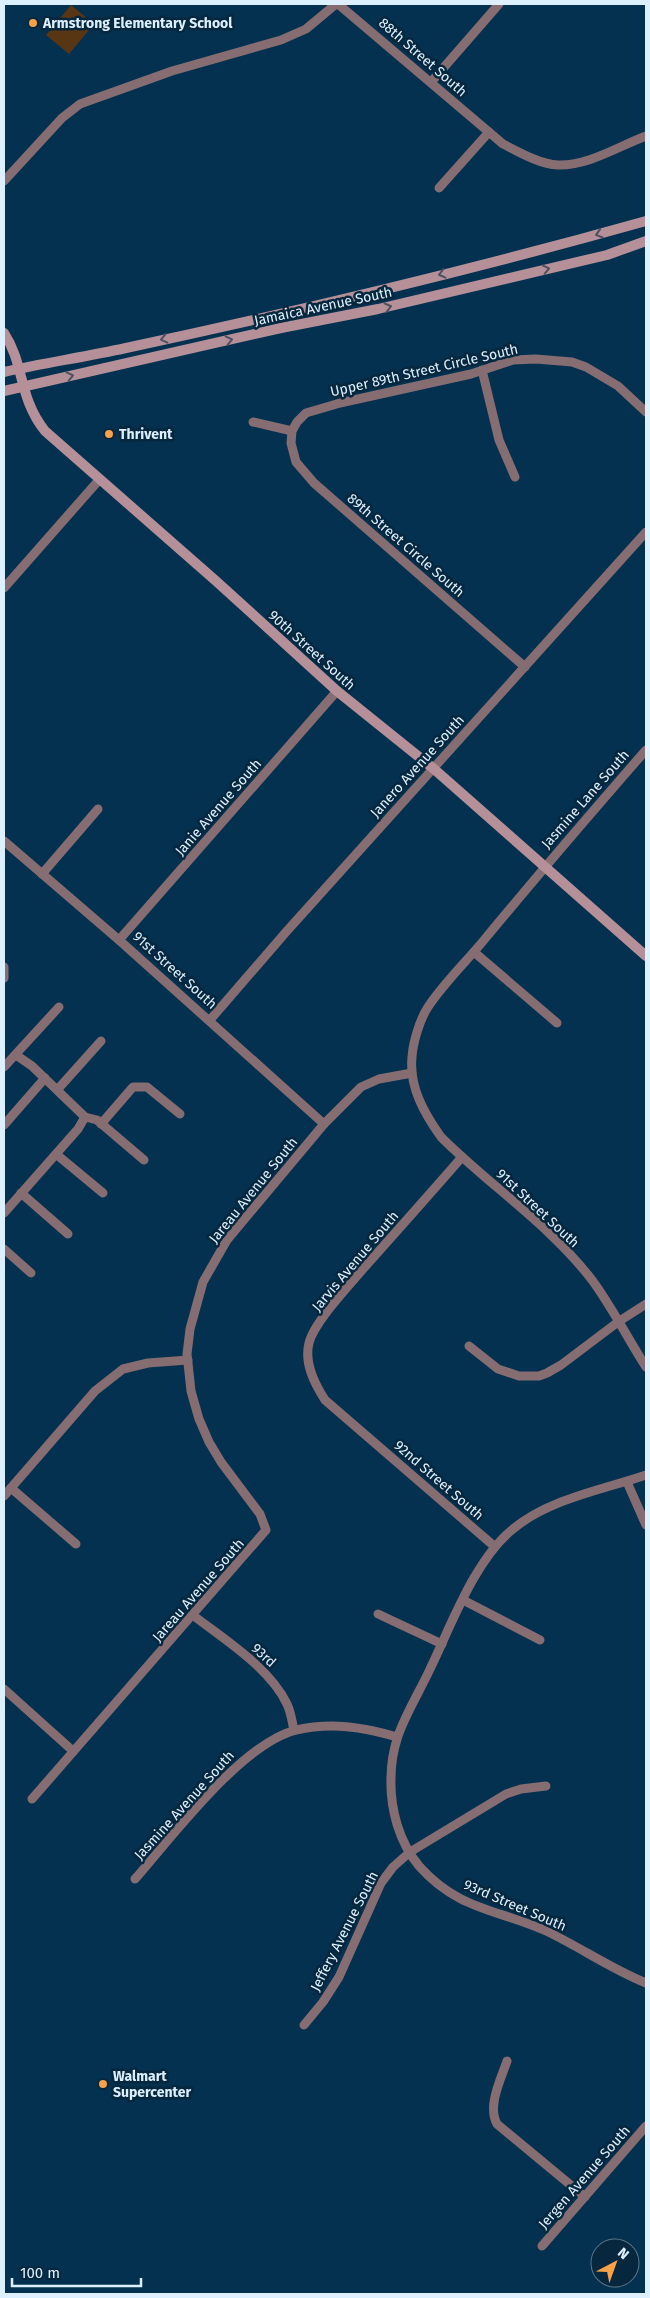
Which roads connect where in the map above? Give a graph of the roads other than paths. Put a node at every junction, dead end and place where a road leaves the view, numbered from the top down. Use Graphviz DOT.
graph roads {
  1 [pos="337,4"];
  2 [pos="500,4"];
  3 [pos="432,81"];
  4 [pos="489,132"];
  5 [pos="646,136"];
  6 [pos="4,181"];
  7 [pos="439,188"];
  8 [pos="646,221"];
  9 [pos="646,241"];
  10 [pos="4,333"];
  11 [pos="19,369"];
  12 [pos="482,370"];
  13 [pos="4,372"];
  14 [pos="22,387"];
  15 [pos="4,391"];
  16 [pos="646,412"];
  17 [pos="254,422"];
  18 [pos="292,432"];
  19 [pos="515,477"];
  20 [pos="99,480"];
  21 [pos="646,532"];
  22 [pos="4,588"];
  23 [pos="524,667"];
  24 [pos="337,691"];
  25 [pos="646,750"];
  26 [pos="434,769"];
  27 [pos="98,809"];
  28 [pos="4,841"];
  29 [pos="544,867"];
  30 [pos="42,874"];
  31 [pos="119,940"];
  32 [pos="474,952"];
  33 [pos="646,956"];
  34 [pos="4,967"];
  35 [pos="4,978"];
  36 [pos="59,1007"];
  37 [pos="210,1020"];
  38 [pos="557,1023"];
  39 [pos="101,1041"];
  40 [pos="16,1055"];
  41 [pos="4,1067"];
  42 [pos="412,1073"];
  43 [pos="45,1078"];
  44 [pos="58,1089"];
  45 [pos="180,1114"];
  46 [pos="85,1117"];
  47 [pos="101,1124"];
  48 [pos="324,1124"];
  49 [pos="4,1125"];
  50 [pos="56,1154"];
  51 [pos="462,1158"];
  52 [pos="144,1160"];
  53 [pos="21,1193"];
  54 [pos="103,1193"];
  55 [pos="4,1213"];
  56 [pos="68,1234"];
  57 [pos="4,1249"];
  58 [pos="31,1273"];
  59 [pos="646,1304"];
  60 [pos="618,1322"];
  61 [pos="469,1346"];
  62 [pos="188,1360"];
  63 [pos="646,1367"];
  64 [pos="365,1435"];
  65 [pos="646,1475"];
  66 [pos="627,1482"];
  67 [pos="11,1488"];
  68 [pos="4,1496"];
  69 [pos="646,1525"];
  70 [pos="76,1544"];
  71 [pos="494,1546"];
  72 [pos="463,1600"];
  73 [pos="378,1614"];
  74 [pos="194,1616"];
  75 [pos="540,1640"];
  76 [pos="442,1644"];
  77 [pos="4,1689"];
  78 [pos="294,1730"];
  79 [pos="398,1737"];
  80 [pos="73,1751"];
  81 [pos="546,1786"];
  82 [pos="32,1799"];
  83 [pos="410,1852"];
  84 [pos="135,1879"];
  85 [pos="646,1983"];
  86 [pos="304,2025"];
  87 [pos="507,2061"];
  88 [pos="646,2126"];
  89 [pos="585,2197"];
  90 [pos="542,2246"];
  1 -- 3 [label="street, 88th Street South"];
  1 -- 6 [label="street"];
  2 -- 3 [label="street"];
  3 -- 4 [label="street, 88th Street South"];
  4 -- 5 [label="street, 88th Street South"];
  4 -- 7 [label="street"];
  8 -- 11 [label="main road, Jamaica Avenue South, one-way"];
  14 -- 9 [label="main road, Jamaica Avenue South, one-way"];
  10 -- 11 [label="main road, 90th Street South"];
  11 -- 13 [label="main road, Jamaica Avenue South"];
  11 -- 14 [label="main road, 90th Street South"];
  12 -- 16 [label="street, Upper 89th Street Circle South"];
  12 -- 18 [label="street, Upper 89th Street Circle South"];
  12 -- 19 [label="street"];
  14 -- 15 [label="main road, Jamaica Avenue South"];
  14 -- 20 [label="main road, 90th Street South"];
  17 -- 18 [label="street"];
  18 -- 23 [label="street, 89th Street Circle South"];
  20 -- 22 [label="street"];
  20 -- 24 [label="main road, 90th Street South"];
  21 -- 23 [label="street, Janero Avenue South"];
  23 -- 26 [label="street, Janero Avenue South"];
  24 -- 26 [label="main road, 90th Street South"];
  24 -- 31 [label="street, Janie Avenue South"];
  25 -- 29 [label="street, Jasmine Lane South"];
  26 -- 29 [label="main road, 90th Street South"];
  26 -- 37 [label="street, Janero Avenue South"];
  27 -- 30 [label="street"];
  28 -- 30 [label="street, 91st Street South"];
  29 -- 32 [label="street"];
  29 -- 33 [label="main road, 90th Street South"];
  30 -- 31 [label="street, 91st Street South"];
  31 -- 37 [label="street, 91st Street South"];
  32 -- 38 [label="street"];
  32 -- 42 [label="street"];
  34 -- 35 [label="street"];
  36 -- 40 [label="street"];
  37 -- 48 [label="street, 91st Street South"];
  39 -- 44 [label="street"];
  40 -- 41 [label="street"];
  40 -- 43 [label="street"];
  42 -- 48 [label="street, Jareau Avenue South"];
  42 -- 51 [label="street, 91st Street South"];
  43 -- 44 [label="street"];
  43 -- 49 [label="street"];
  44 -- 46 [label="street"];
  45 -- 47 [label="street"];
  46 -- 47 [label="street"];
  46 -- 50 [label="street"];
  47 -- 52 [label="street"];
  48 -- 62 [label="street, Jareau Avenue South"];
  50 -- 53 [label="street"];
  50 -- 54 [label="street"];
  51 -- 60 [label="street, 91st Street South"];
  51 -- 64 [label="street, Jarvis Avenue South"];
  53 -- 55 [label="street"];
  53 -- 56 [label="street"];
  57 -- 58 [label="street"];
  59 -- 60 [label="street"];
  60 -- 61 [label="street"];
  60 -- 63 [label="street, 91st Street South"];
  62 -- 67 [label="street"];
  62 -- 74 [label="street, Jareau Avenue South"];
  64 -- 71 [label="street, 92nd Street South"];
  65 -- 66 [label="street"];
  66 -- 69 [label="street"];
  66 -- 71 [label="street"];
  67 -- 68 [label="street"];
  67 -- 70 [label="street"];
  71 -- 72 [label="street"];
  72 -- 75 [label="street"];
  72 -- 76 [label="street"];
  73 -- 76 [label="street"];
  74 -- 78 [label="street, 93rd"];
  74 -- 80 [label="street, Jareau Avenue South"];
  76 -- 79 [label="street"];
  77 -- 80 [label="street"];
  78 -- 79 [label="street, Jasmine Avenue South"];
  78 -- 84 [label="street, Jasmine Avenue South"];
  79 -- 83 [label="street"];
  80 -- 82 [label="street, Jareau Avenue South"];
  81 -- 83 [label="street, Jeffery Avenue South"];
  83 -- 85 [label="street, 93rd Street South"];
  83 -- 86 [label="street, Jeffery Avenue South"];
  87 -- 89 [label="street"];
  88 -- 89 [label="street, Jergen Avenue South"];
  89 -- 90 [label="street, Jergen Avenue South"];
}
